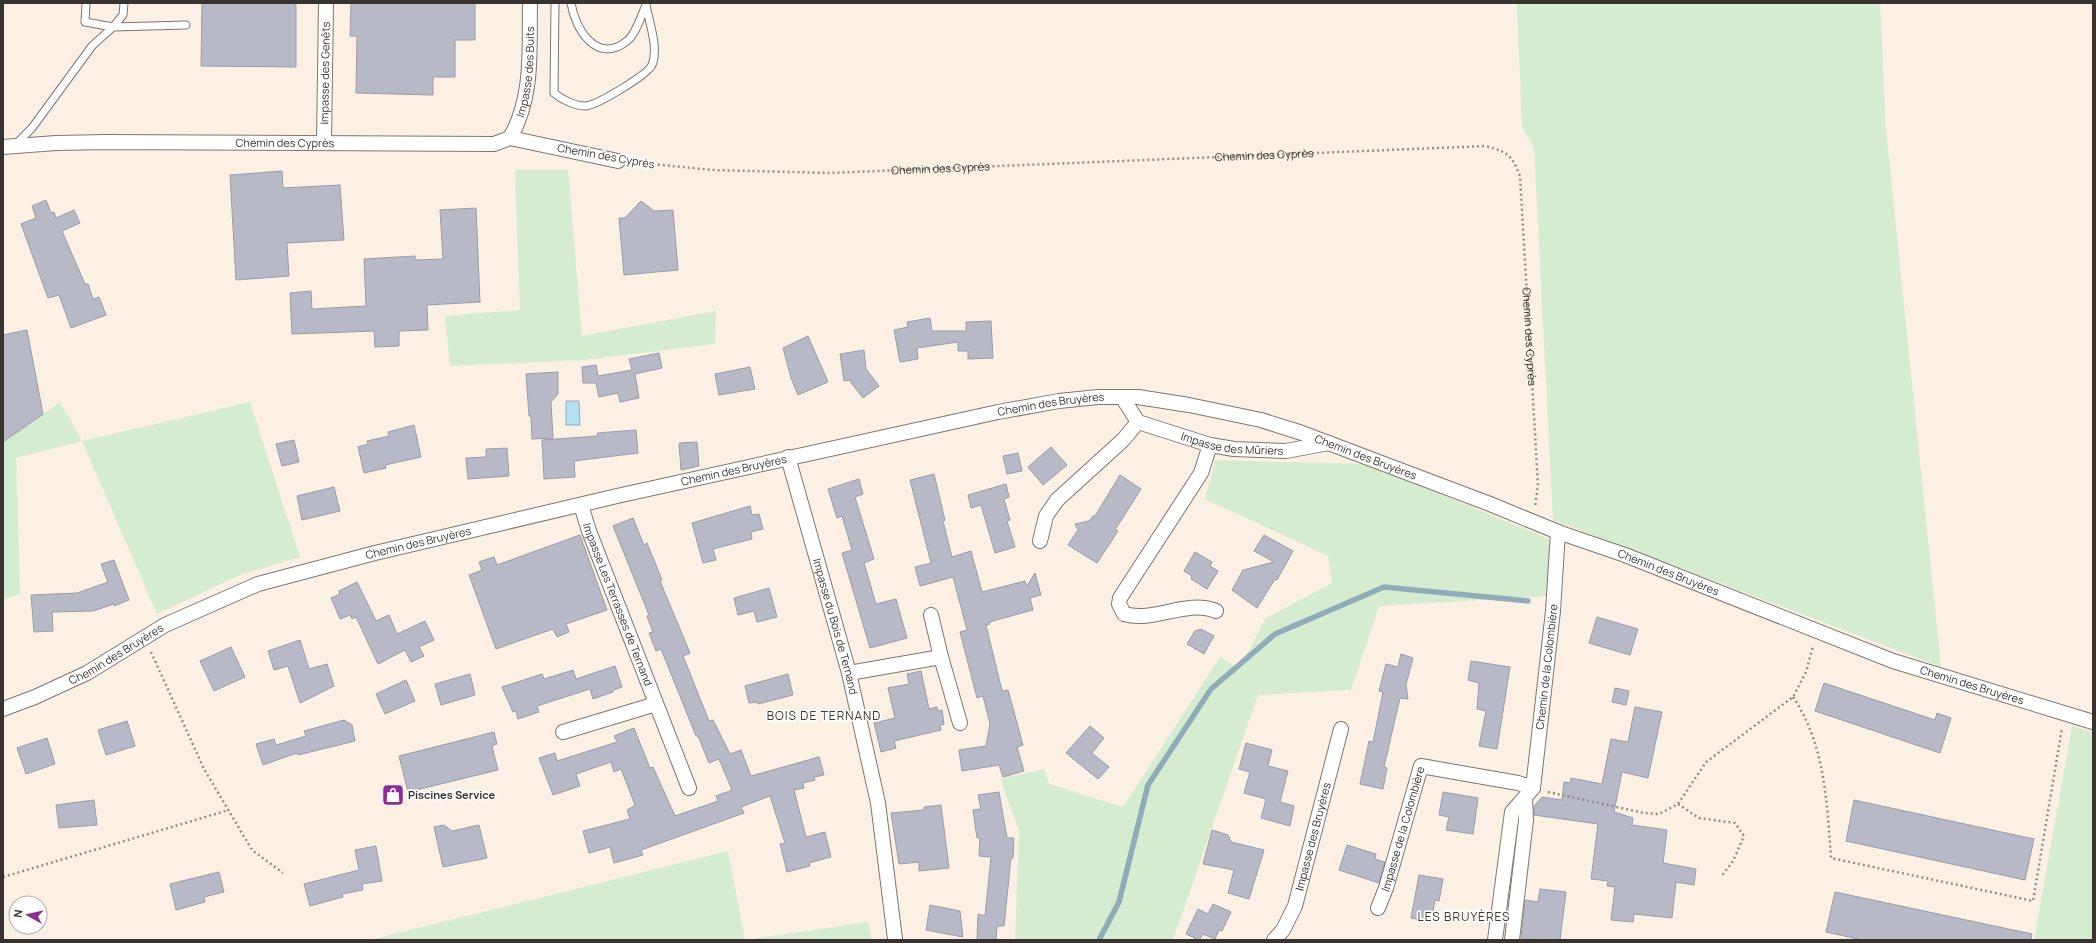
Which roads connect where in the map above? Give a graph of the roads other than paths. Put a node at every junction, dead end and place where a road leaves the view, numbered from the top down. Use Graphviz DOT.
graph roads {
  1 [pos="86,3"];
  2 [pos="124,3"];
  3 [pos="326,3"];
  4 [pos="530,3"];
  5 [pos="556,3"];
  6 [pos="571,3"];
  7 [pos="646,4"];
  8 [pos="186,25"];
  9 [pos="114,27"];
  10 [pos="510,138"];
  11 [pos="324,143"];
  12 [pos="9,146"];
  13 [pos="618,160"];
  14 [pos="1122,397"];
  15 [pos="1138,422"];
  16 [pos="1329,443"];
  17 [pos="1210,444"];
  18 [pos="788,457"];
  19 [pos="581,505"];
  20 [pos="1558,532"];
  21 [pos="1040,541"];
  22 [pos="1216,611"];
  23 [pos="931,615"];
  24 [pos="941,657"];
  25 [pos="849,673"];
  26 [pos="656,704"];
  27 [pos="3,709"];
  28 [pos="2093,722"];
  29 [pos="960,723"];
  30 [pos="1341,729"];
  31 [pos="563,732"];
  32 [pos="689,788"];
  33 [pos="1529,793"];
  34 [pos="1378,908"];
  35 [pos="895,939"];
  36 [pos="1274,940"];
  37 [pos="1495,940"];
  38 [pos="1512,940"];
  1 -- 9 [label="lane"];
  2 -- 9 [label="lane"];
  3 -- 11 [label="street, Impasse des Genêts"];
  4 -- 10 [label="street, Impasse des Buits"];
  5 -- 7 [label="lane"];
  6 -- 7 [label="lane"];
  8 -- 9 [label="lane"];
  9 -- 12 [label="lane"];
  10 -- 11 [label="street, Chemin des Cyprès"];
  10 -- 13 [label="street, Chemin des Cyprès"];
  11 -- 12 [label="street, Chemin des Cyprès"];
  14 -- 15 [label="street"];
  14 -- 16 [label="street, Chemin des Bruyères"];
  14 -- 18 [label="street, Chemin des Bruyères"];
  15 -- 17 [label="street, Impasse des Mûriers"];
  15 -- 21 [label="street"];
  16 -- 17 [label="street, Impasse des Mûriers"];
  16 -- 20 [label="street, Chemin des Bruyères"];
  17 -- 22 [label="street"];
  18 -- 19 [label="street, Chemin des Bruyères"];
  18 -- 25 [label="street, Impasse du Bois de Ternand"];
  19 -- 26 [label="street, Impasse Les Terrasses de Ternand"];
  19 -- 27 [label="street, Chemin des Bruyères"];
  20 -- 28 [label="street, Chemin des Bruyères"];
  20 -- 33 [label="street, Chemin de la Colombière"];
  23 -- 24 [label="street"];
  24 -- 25 [label="street"];
  24 -- 29 [label="street"];
  25 -- 35 [label="street, Impasse du Bois de Ternand"];
  26 -- 31 [label="street"];
  26 -- 32 [label="street, Impasse Les Terrasses de Ternand"];
  30 -- 36 [label="street, Impasse des Bruyères"];
  33 -- 34 [label="street, Impasse de la Colombière"];
  33 -- 37 [label="street"];
  33 -- 38 [label="street, Chemin de la Colombière"];
}
